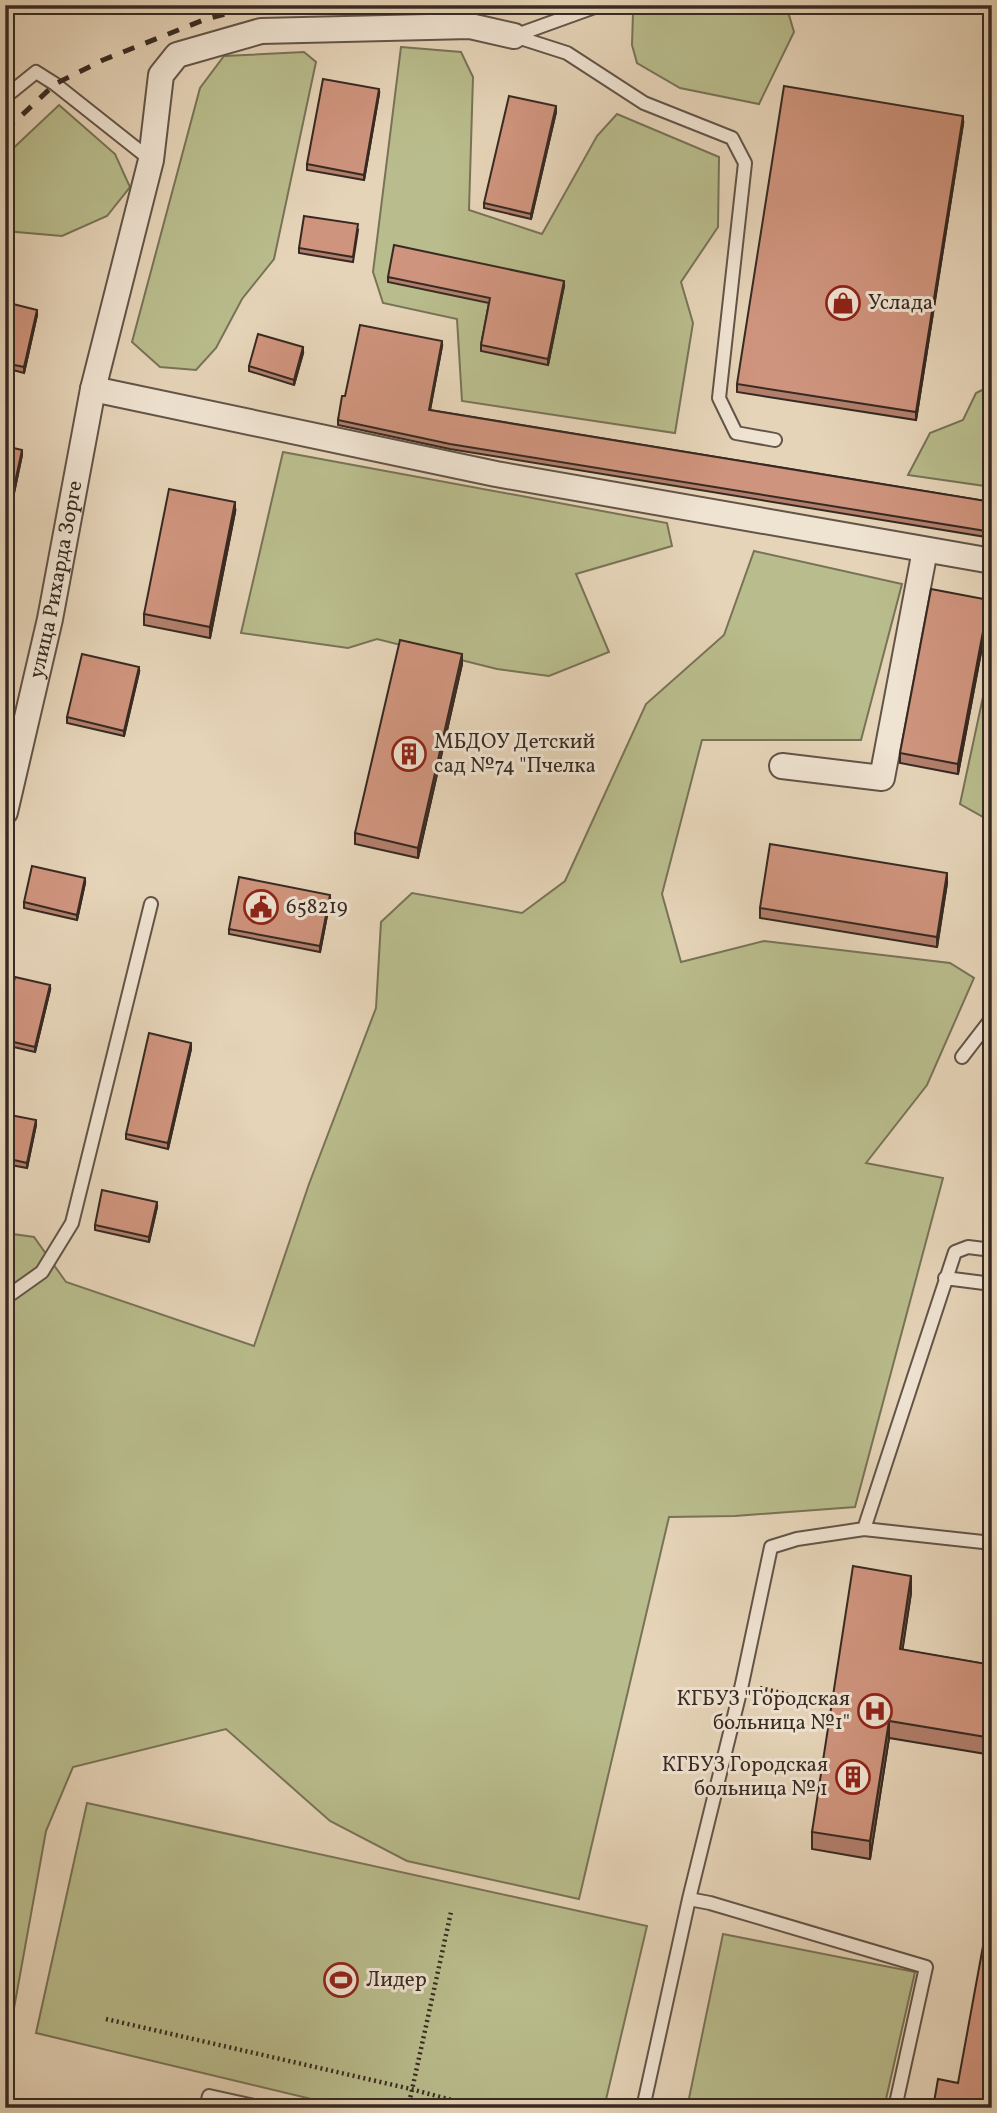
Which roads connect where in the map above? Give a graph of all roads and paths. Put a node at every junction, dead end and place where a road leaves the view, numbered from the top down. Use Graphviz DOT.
graph roads {
  1 [pos="600,5"];
  2 [pos="514,36"];
  3 [pos="5,97"];
  4 [pos="151,160"];
  5 [pos="93,389"];
  6 [pos="775,440"];
  7 [pos="925,550"];
  8 [pos="992,561"];
  9 [pos="782,766"];
  10 [pos="5,812"];
  11 [pos="150,904"];
  12 [pos="992,1018"];
  13 [pos="962,1057"];
  14 [pos="992,1250"];
  15 [pos="946,1278"];
  16 [pos="992,1284"];
  17 [pos="5,1296"];
  18 [pos="864,1529"];
  19 [pos="992,1543"];
  20 [pos="742,1684"];
  21 [pos="799,1697"];
  22 [pos="689,1899"];
  23 [pos="451,1912"];
  24 [pos="106,2019"];
  25 [pos="411,2089"];
  26 [pos="206,2108"];
  27 [pos="263,2108"];
  28 [pos="408,2108"];
  29 [pos="481,2108"];
  30 [pos="643,2108"];
  31 [pos="895,2108"];
  1 -- 2 [label="lane"];
  2 -- 4 [label="street, улица Рихарда Зорге"];
  2 -- 6 [label="lane"];
  3 -- 4 [label="lane"];
  4 -- 5 [label="street, улица Рихарда Зорге"];
  5 -- 7 [label="street"];
  5 -- 10 [label="street, улица Рихарда Зорге"];
  7 -- 8 [label="street"];
  7 -- 9 [label="street"];
  11 -- 17 [label="lane"];
  12 -- 13 [label="lane"];
  14 -- 15 [label="lane"];
  15 -- 16 [label="lane"];
  15 -- 18 [label="lane"];
  18 -- 19 [label="lane"];
  18 -- 20 [label="lane"];
  20 -- 21 [label="path"];
  20 -- 22 [label="lane"];
  22 -- 30 [label="lane"];
  22 -- 31 [label="lane"];
  23 -- 25 [label="path"];
  24 -- 25 [label="path"];
  25 -- 28 [label="path"];
  25 -- 29 [label="path"];
  26 -- 27 [label="lane"];
}
